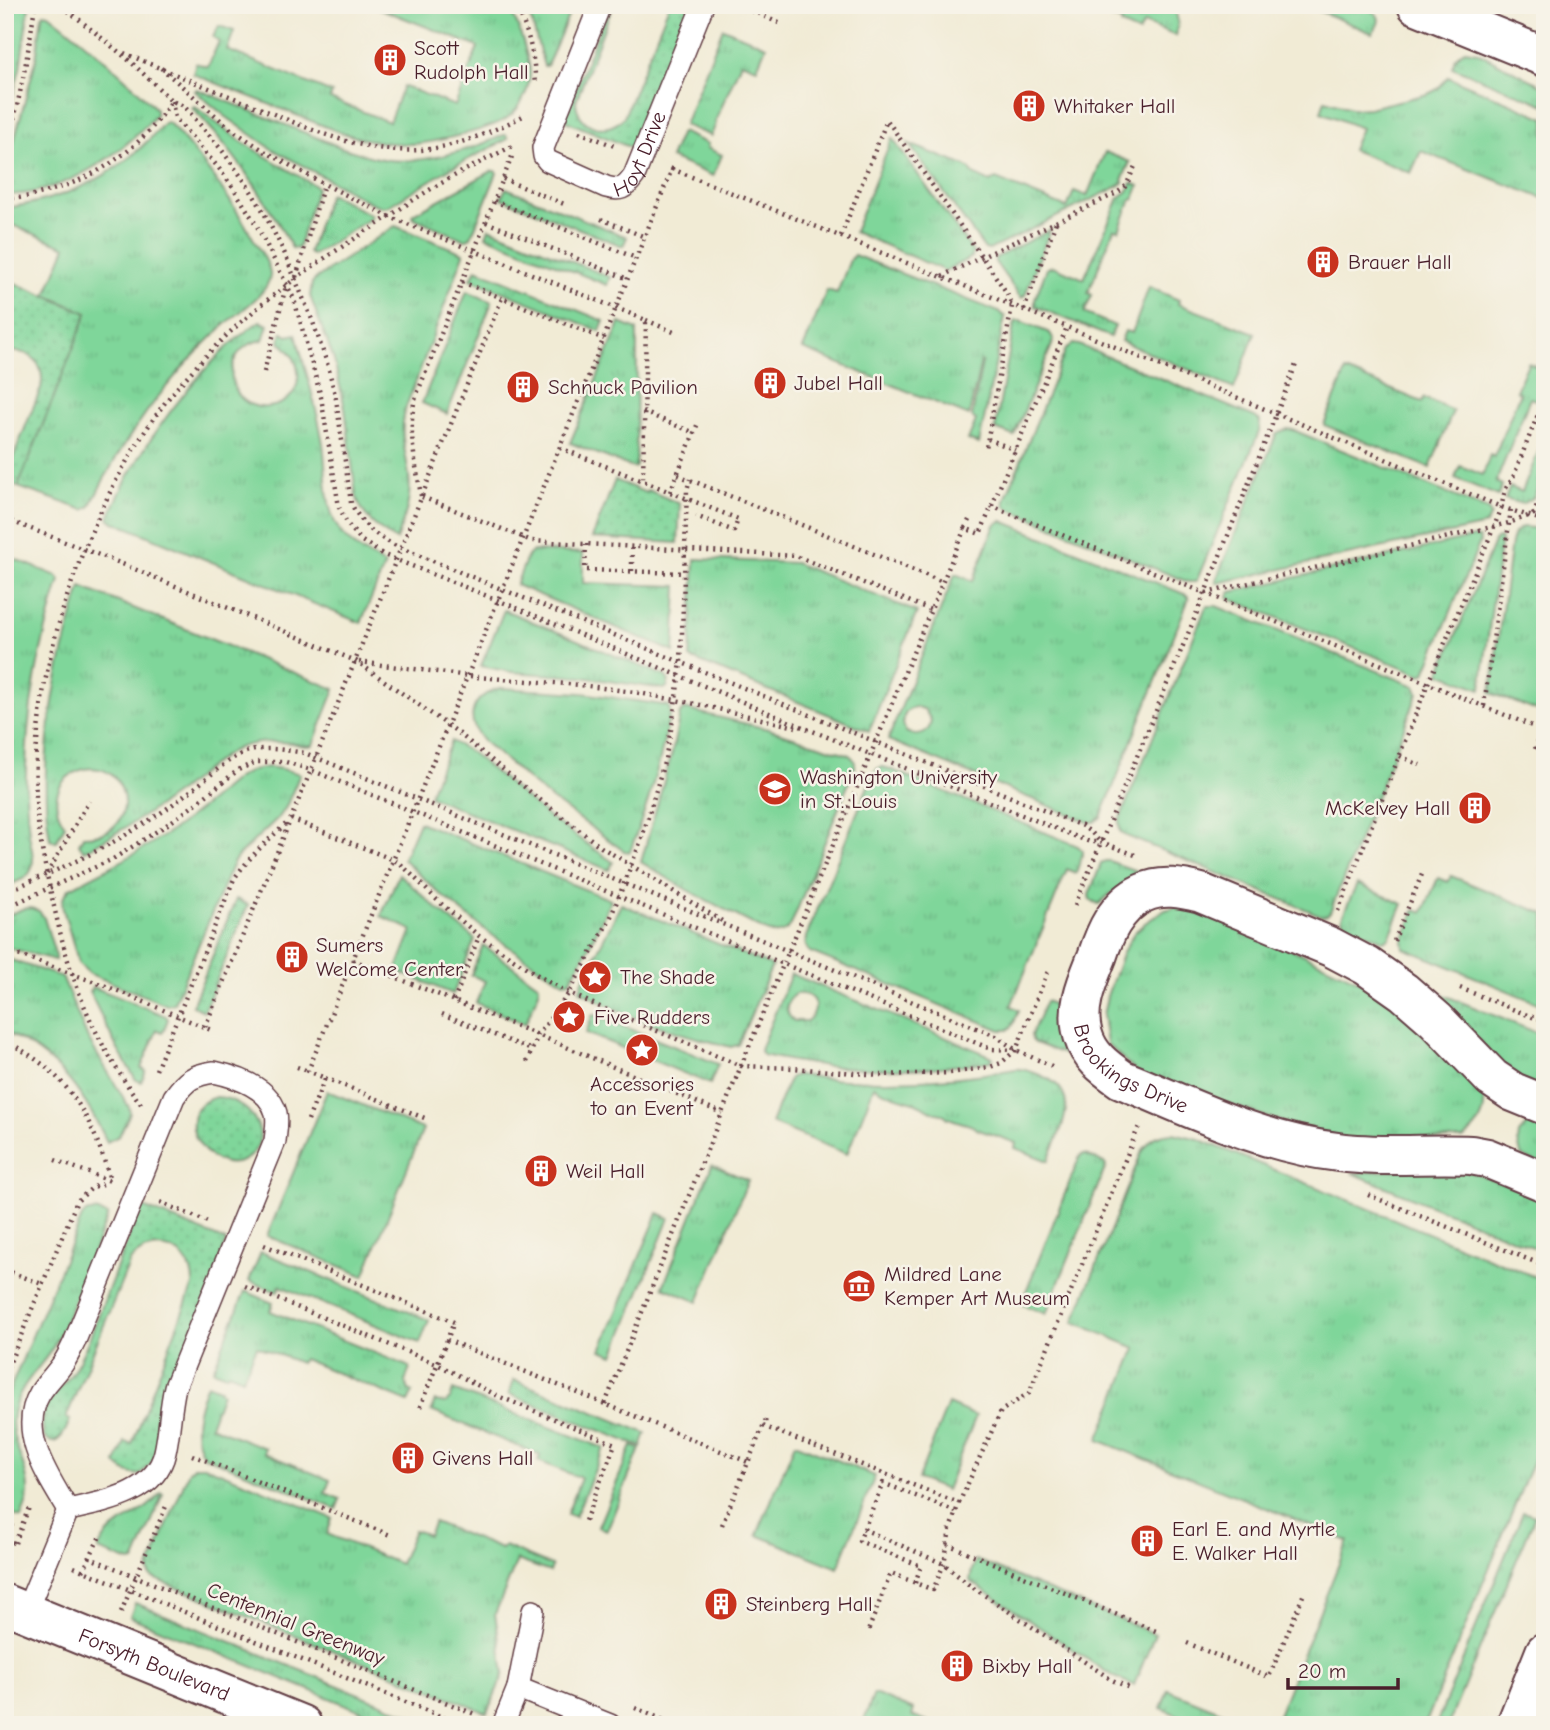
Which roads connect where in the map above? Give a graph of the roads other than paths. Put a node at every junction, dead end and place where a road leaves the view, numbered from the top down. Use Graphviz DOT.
graph roads {
  1 [pos="600,5"];
  2 [pos="703,5"];
  3 [pos="1417,5"];
  4 [pos="1545,57"];
  5 [pos="1545,1105"];
  6 [pos="1545,1182"];
  7 [pos="68,1510"];
  8 [pos="16,1608"];
  9 [pos="533,1611"];
  10 [pos="1545,1653"];
  11 [pos="518,1688"];
  12 [pos="494,1721"];
  13 [pos="302,1725"];
  14 [pos="610,1725"];
  15 [pos="1516,1725"];
  1 -- 2 [label="lane, Hoyt Drive"];
  3 -- 4 [label="street"];
  5 -- 6 [label="street, Brookings Drive"];
  7 -- 7 [label="lane"];
  7 -- 8 [label="lane"];
  8 -- 13 [label="street, Forsyth Boulevard"];
  9 -- 11 [label="lane"];
  10 -- 15 [label="street"];
  11 -- 12 [label="lane"];
  11 -- 14 [label="lane"];
}
